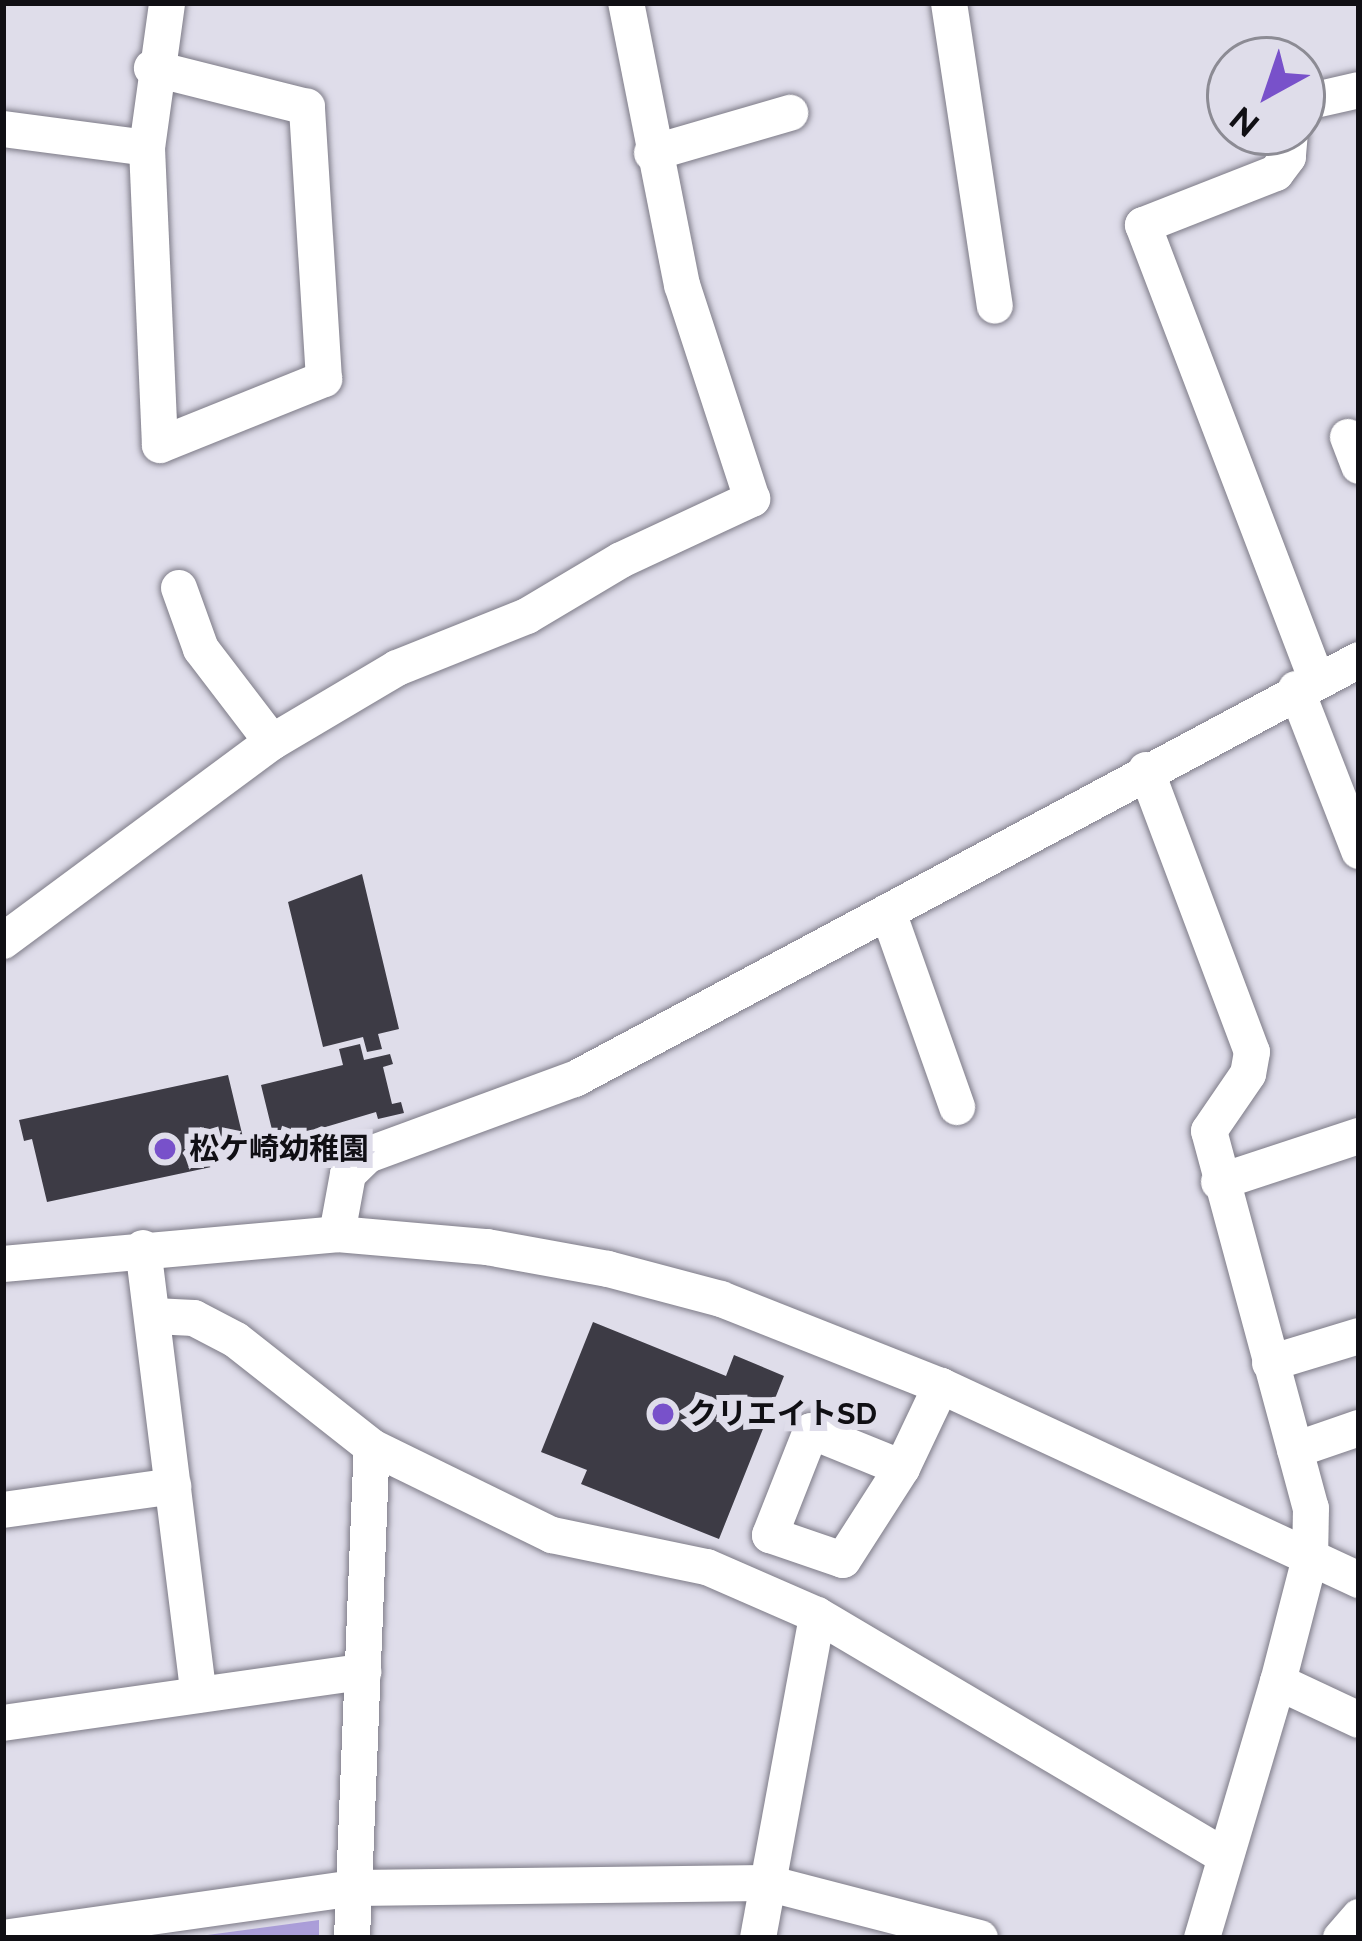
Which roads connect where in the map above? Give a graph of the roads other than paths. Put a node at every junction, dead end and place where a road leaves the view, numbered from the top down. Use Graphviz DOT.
graph roads {
  1 [pos="167,3"];
  2 [pos="626,3"];
  3 [pos="949,3"];
  4 [pos="152,68"];
  5 [pos="1359,91"];
  6 [pos="1326,98"];
  7 [pos="790,113"];
  8 [pos="3,129"];
  9 [pos="147,148"];
  10 [pos="652,153"];
  11 [pos="1288,156"];
  12 [pos="995,306"];
  13 [pos="179,588"];
  14 [pos="1359,660"];
  15 [pos="1307,684"];
  16 [pos="272,742"];
  17 [pos="1146,770"];
  18 [pos="1359,850"];
  19 [pos="888,912"];
  20 [pos="3,941"];
  21 [pos="957,1107"];
  22 [pos="1359,1136"];
  23 [pos="1220,1182"];
  24 [pos="338,1234"];
  25 [pos="143,1248"];
  26 [pos="3,1264"];
  27 [pos="154,1316"];
  28 [pos="1359,1336"];
  29 [pos="1270,1363"];
  30 [pos="941,1386"];
  31 [pos="1359,1428"];
  32 [pos="372,1447"];
  33 [pos="1295,1450"];
  34 [pos="902,1468"];
  35 [pos="173,1486"];
  36 [pos="3,1510"];
  37 [pos="1310,1558"];
  38 [pos="1359,1580"];
  39 [pos="818,1615"];
  40 [pos="363,1672"];
  41 [pos="1278,1682"];
  42 [pos="199,1695"];
  43 [pos="1359,1720"];
  44 [pos="3,1723"];
  45 [pos="1224,1856"];
  46 [pos="767,1882"];
  47 [pos="353,1888"];
  48 [pos="1359,1916"];
  49 [pos="3,1938"];
  50 [pos="352,1938"];
  51 [pos="758,1938"];
  52 [pos="978,1938"];
  53 [pos="1202,1938"];
  54 [pos="1342,1938"];
  1 -- 4 [label="street"];
  2 -- 10 [label="street"];
  3 -- 12 [label="street"];
  4 -- 9 [label="street"];
  4 -- 9 [label="street"];
  5 -- 6 [label="street"];
  7 -- 10 [label="street"];
  8 -- 9 [label="street"];
  10 -- 16 [label="street"];
  11 -- 15 [label="street"];
  13 -- 16 [label="street"];
  14 -- 15 [label="street"];
  15 -- 17 [label="street"];
  15 -- 18 [label="street"];
  16 -- 20 [label="street"];
  17 -- 19 [label="street"];
  17 -- 23 [label="street"];
  19 -- 21 [label="street"];
  19 -- 24 [label="street"];
  22 -- 23 [label="street"];
  23 -- 29 [label="street"];
  24 -- 25 [label="street"];
  24 -- 30 [label="street"];
  25 -- 26 [label="street"];
  25 -- 27 [label="street"];
  27 -- 32 [label="street"];
  27 -- 35 [label="street"];
  28 -- 29 [label="street"];
  29 -- 33 [label="street"];
  30 -- 34 [label="street"];
  30 -- 37 [label="street"];
  31 -- 33 [label="street"];
  32 -- 39 [label="street"];
  32 -- 40 [label="street"];
  33 -- 37 [label="street"];
  35 -- 36 [label="street"];
  35 -- 42 [label="street"];
  37 -- 38 [label="street"];
  37 -- 41 [label="street"];
  39 -- 45 [label="street"];
  39 -- 46 [label="street"];
  40 -- 42 [label="street"];
  40 -- 47 [label="street"];
  41 -- 43 [label="street"];
  41 -- 45 [label="street"];
  42 -- 44 [label="street"];
  45 -- 53 [label="street"];
  46 -- 47 [label="street"];
  46 -- 51 [label="street"];
  46 -- 52 [label="street"];
  47 -- 49 [label="street"];
  47 -- 50 [label="street"];
  48 -- 54 [label="street"];
}
